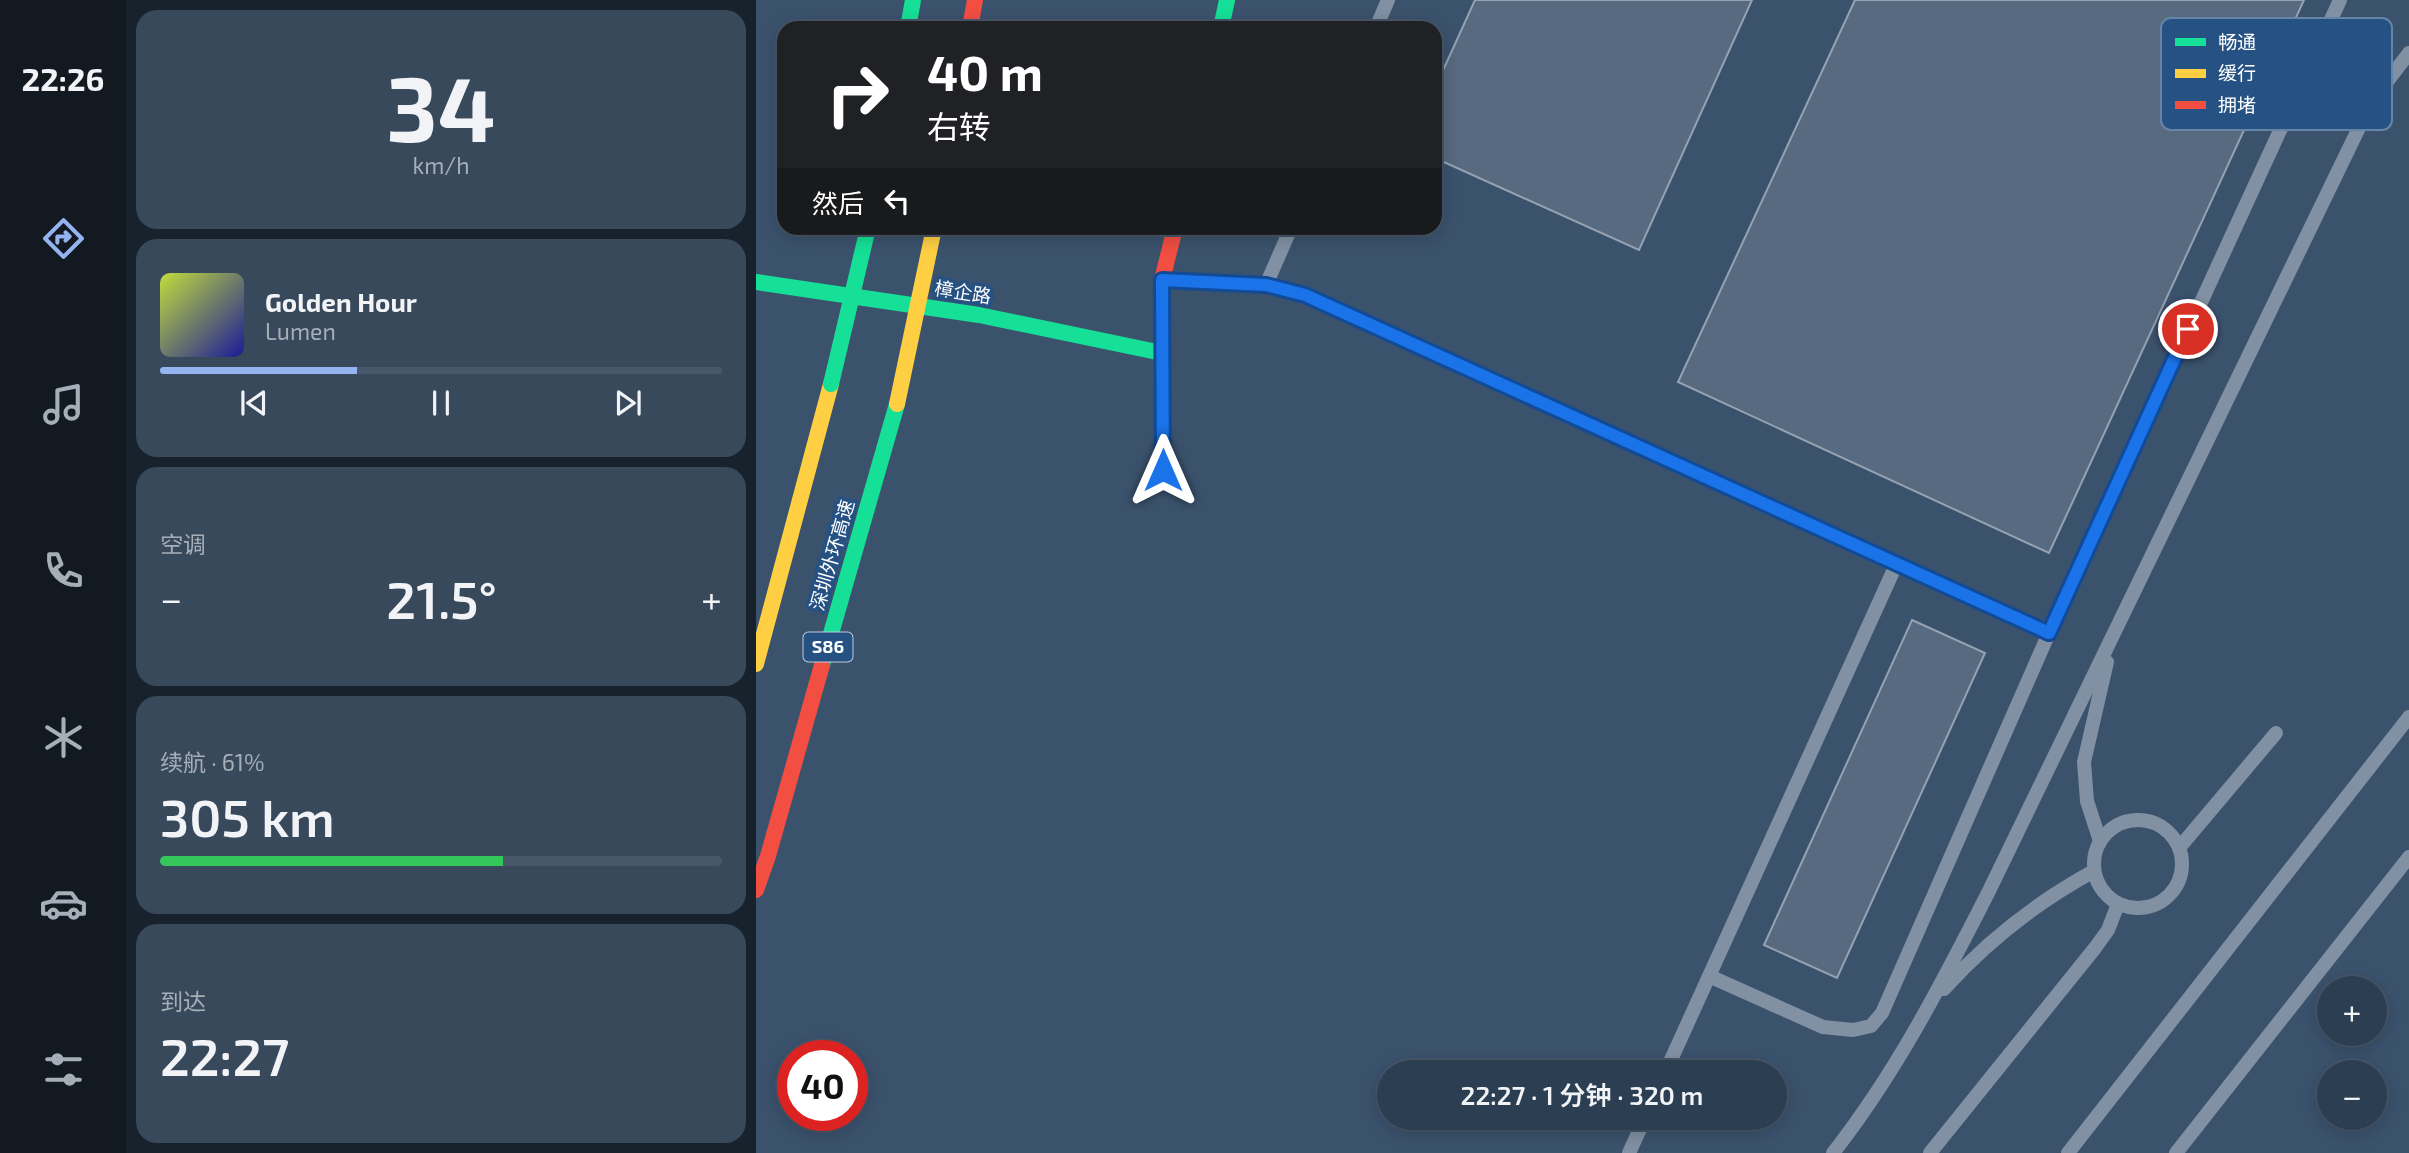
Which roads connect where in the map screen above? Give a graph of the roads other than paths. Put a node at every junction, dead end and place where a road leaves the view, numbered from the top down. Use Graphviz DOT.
graph roads {
  1 [pos="913,0"];
  2 [pos="975,0"];
  3 [pos="1227,0"];
  4 [pos="1388,0"];
  5 [pos="2340,0"];
  6 [pos="2332,18"];
  7 [pos="909,21"];
  8 [pos="971,21"];
  9 [pos="1222,21"];
  10 [pos="1379,21"];
  11 [pos="2409,53"];
  12 [pos="2392,75"];
  13 [pos="2280,130"];
  14 [pos="2358,130"];
  15 [pos="865,235"];
  16 [pos="933,235"];
  17 [pos="1173,235"];
  18 [pos="1288,235"];
  19 [pos="1162,280"];
  20 [pos="756,282"];
  21 [pos="1266,285"];
  22 [pos="1162,353"];
  23 [pos="1163,470"];
  24 [pos="1896,565"];
  25 [pos="2124,613"];
  26 [pos="2049,633"];
  27 [pos="756,664"];
  28 [pos="2409,718"];
  29 [pos="2276,733"];
  30 [pos="2099,842"];
  31 [pos="2179,848"];
  32 [pos="2409,857"];
  33 [pos="2094,871"];
  34 [pos="756,890"];
  35 [pos="2118,904"];
  36 [pos="1709,976"];
  37 [pos="1932,1003"];
  38 [pos="1671,1060"];
  39 [pos="1639,1130"];
  40 [pos="1629,1153"];
  41 [pos="1833,1153"];
  42 [pos="1930,1153"];
  43 [pos="2068,1153"];
  44 [pos="2176,1153"];
  1 -- 7 [label="main road"];
  2 -- 8 [label="main road"];
  3 -- 9 [label="main road"];
  4 -- 10 [label="lane"];
  5 -- 6 [label="lane"];
  11 -- 12 [label="lane"];
  13 -- 26 [label="lane"];
  14 -- 25 [label="lane"];
  15 -- 27 [label="main road, bridge"];
  16 -- 34 [label="main road, 深圳外环高速 / S86, bridge"];
  17 -- 19 [label="main road"];
  18 -- 21 [label="lane"];
  19 -- 21 [label="lane"];
  19 -- 22 [label="main road"];
  20 -- 22 [label="main road, 樟企路"];
  21 -- 24 [label="lane"];
  22 -- 23 [label="main road"];
  24 -- 26 [label="lane"];
  24 -- 36 [label="lane"];
  25 -- 30 [label="lane"];
  25 -- 37 [label="lane"];
  26 -- 36 [label="lane"];
  28 -- 43 [label="lane"];
  29 -- 31 [label="lane"];
  30 -- 31 [label="lane"];
  30 -- 33 [label="lane"];
  31 -- 35 [label="lane"];
  32 -- 44 [label="lane"];
  33 -- 35 [label="lane"];
  33 -- 37 [label="lane"];
  35 -- 42 [label="lane"];
  36 -- 38 [label="lane"];
  37 -- 41 [label="lane"];
  39 -- 40 [label="lane"];
}
